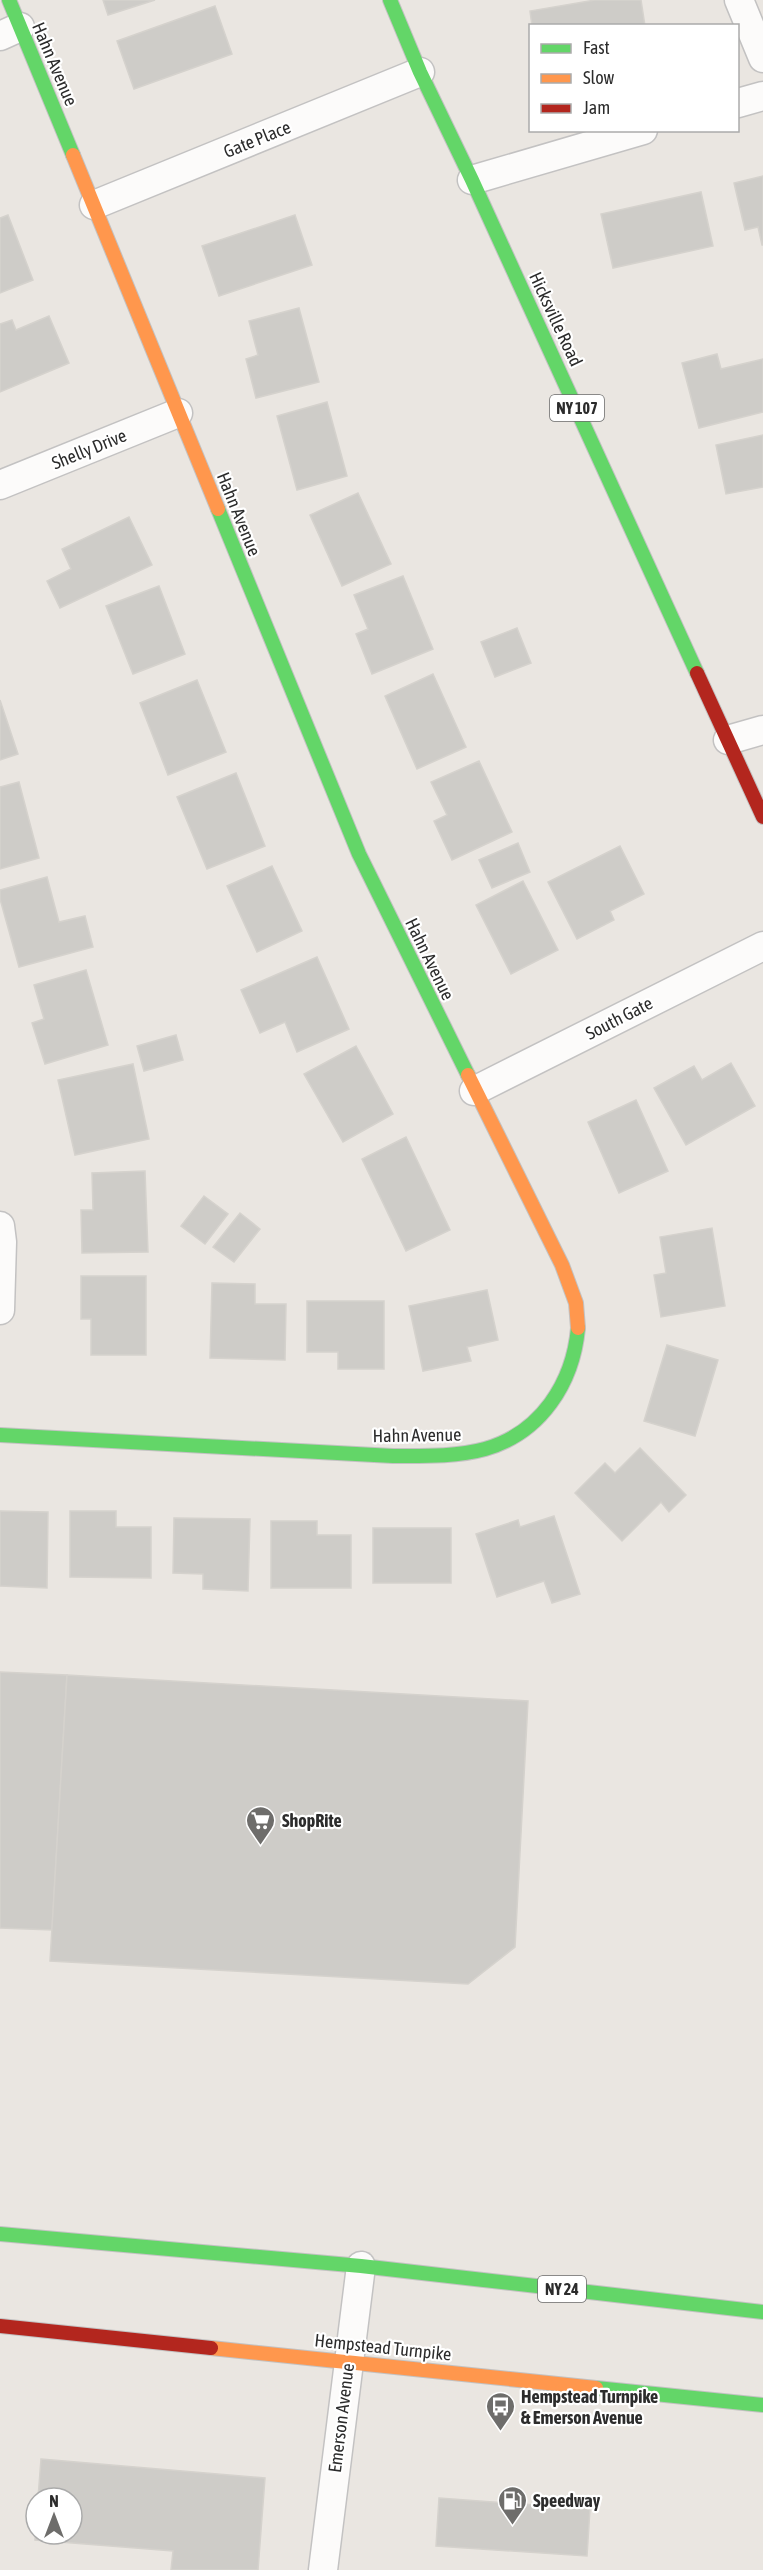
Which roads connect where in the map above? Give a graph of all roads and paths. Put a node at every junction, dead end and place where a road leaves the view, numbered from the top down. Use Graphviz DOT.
graph roads {
  1 [pos="9,0"];
  2 [pos="390,0"];
  3 [pos="739,0"];
  4 [pos="10,31"];
  5 [pos="763,58"];
  6 [pos="420,72"];
  7 [pos="763,96"];
  8 [pos="739,103"];
  9 [pos="636,132"];
  10 [pos="472,180"];
  11 [pos="94,205"];
  12 [pos="178,413"];
  13 [pos="0,485"];
  14 [pos="763,730"];
  15 [pos="728,740"];
  16 [pos="763,817"];
  17 [pos="763,945"];
  18 [pos="474,1091"];
  19 [pos="0,1226"];
  20 [pos="0,1310"];
  21 [pos="0,1435"];
  22 [pos="0,2234"];
  23 [pos="361,2266"];
  24 [pos="763,2312"];
  25 [pos="0,2326"];
  26 [pos="349,2361"];
  27 [pos="763,2405"];
  28 [pos="323,2570"];
  1 -- 4 [label="main road, Hahn Avenue"];
  2 -- 6 [label="main road, Hicksville Road / NY 107"];
  3 -- 5 [label="street"];
  4 -- 11 [label="main road, Hahn Avenue"];
  6 -- 10 [label="main road, Hicksville Road / NY 107"];
  6 -- 11 [label="street, Gate Place"];
  7 -- 8 [label="street"];
  9 -- 10 [label="street"];
  10 -- 15 [label="main road, Hicksville Road / NY 107"];
  11 -- 12 [label="main road, Hahn Avenue"];
  12 -- 13 [label="street, Shelly Drive"];
  12 -- 18 [label="main road, Hahn Avenue"];
  14 -- 15 [label="street"];
  15 -- 16 [label="main road, Hicksville Road / NY 107"];
  17 -- 18 [label="street, South Gate"];
  18 -- 21 [label="main road, Hahn Avenue"];
  19 -- 20 [label="street"];
  22 -- 23 [label="main road, NY 24"];
  23 -- 24 [label="main road, NY 24"];
  23 -- 26 [label="street, Emerson Avenue"];
  25 -- 26 [label="main road, Hempstead Turnpike"];
  26 -- 27 [label="main road, Hempstead Turnpike"];
  26 -- 28 [label="street, Emerson Avenue"];
}
